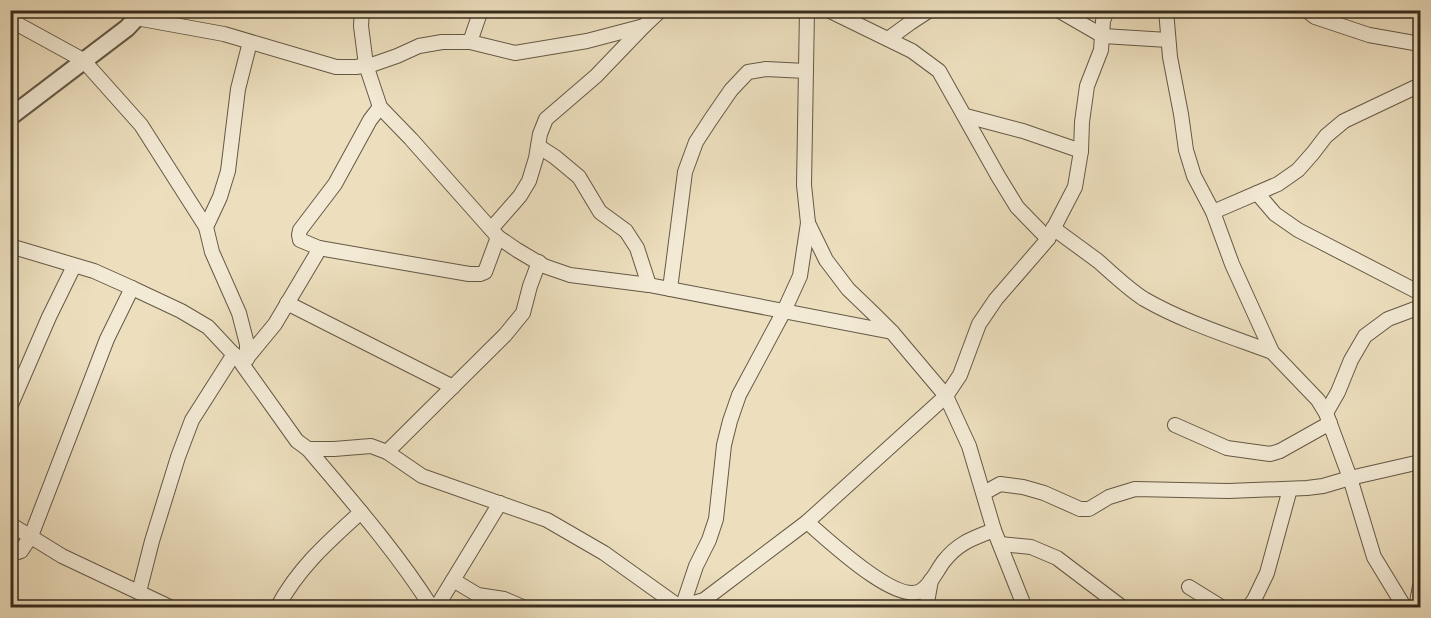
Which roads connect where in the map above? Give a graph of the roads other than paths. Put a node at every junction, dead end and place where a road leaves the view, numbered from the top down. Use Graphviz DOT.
graph roads {
  1 [pos="362,10"];
  2 [pos="481,10"];
  3 [pos="661,10"];
  4 [pos="807,10"];
  5 [pos="828,10"];
  6 [pos="930,10"];
  7 [pos="1058,10"];
  8 [pos="1107,10"];
  9 [pos="1166,10"];
  10 [pos="1306,10"];
  11 [pos="140,14"];
  12 [pos="10,20"];
  13 [pos="644,27"];
  14 [pos="1103,36"];
  15 [pos="888,39"];
  16 [pos="1168,40"];
  17 [pos="250,42"];
  18 [pos="470,42"];
  19 [pos="1420,44"];
  20 [pos="83,60"];
  21 [pos="366,65"];
  22 [pos="806,71"];
  23 [pos="1420,85"];
  24 [pos="380,107"];
  25 [pos="966,116"];
  26 [pos="10,117"];
  27 [pos="538,146"];
  28 [pos="1081,151"];
  29 [pos="1257,193"];
  30 [pos="1213,212"];
  31 [pos="808,223"];
  32 [pos="207,226"];
  33 [pos="494,233"];
  34 [pos="1050,234"];
  35 [pos="10,246"];
  36 [pos="319,248"];
  37 [pos="539,262"];
  38 [pos="74,266"];
  39 [pos="649,285"];
  40 [pos="132,288"];
  41 [pos="670,289"];
  42 [pos="1420,293"];
  43 [pos="287,303"];
  44 [pos="1420,307"];
  45 [pos="784,311"];
  46 [pos="892,332"];
  47 [pos="1272,352"];
  48 [pos="241,359"];
  49 [pos="453,387"];
  50 [pos="946,396"];
  51 [pos="10,407"];
  52 [pos="1328,418"];
  53 [pos="1175,425"];
  54 [pos="308,449"];
  55 [pos="387,452"];
  56 [pos="1420,462"];
  57 [pos="1350,478"];
  58 [pos="1290,489"];
  59 [pos="984,493"];
  60 [pos="500,503"];
  61 [pos="361,512"];
  62 [pos="807,522"];
  63 [pos="10,524"];
  64 [pos="994,530"];
  65 [pos="31,536"];
  66 [pos="1000,544"];
  67 [pos="10,555"];
  68 [pos="453,580"];
  69 [pos="932,580"];
  70 [pos="1420,586"];
  71 [pos="1190,587"];
  72 [pos="139,592"];
  73 [pos="432,607"];
  74 [pos="682,607"];
  75 [pos="172,608"];
  76 [pos="277,608"];
  77 [pos="525,608"];
  78 [pos="926,608"];
  79 [pos="1025,608"];
  80 [pos="1124,608"];
  81 [pos="1222,608"];
  82 [pos="1248,608"];
  83 [pos="1406,608"];
  84 [pos="1416,608"];
  1 -- 21 [label="street"];
  2 -- 18 [label="street"];
  3 -- 13 [label="street"];
  4 -- 22 [label="street"];
  5 -- 15 [label="street"];
  6 -- 15 [label="street"];
  7 -- 14 [label="street"];
  8 -- 14 [label="street"];
  9 -- 16 [label="street"];
  10 -- 19 [label="street"];
  11 -- 17 [label="street"];
  11 -- 20 [label="street"];
  12 -- 20 [label="street"];
  13 -- 18 [label="street"];
  13 -- 27 [label="street"];
  14 -- 16 [label="street"];
  14 -- 28 [label="street"];
  15 -- 25 [label="street"];
  16 -- 30 [label="street"];
  17 -- 21 [label="street"];
  17 -- 32 [label="street"];
  18 -- 21 [label="street"];
  20 -- 26 [label="street"];
  20 -- 32 [label="street"];
  21 -- 24 [label="street"];
  22 -- 31 [label="street"];
  22 -- 41 [label="street"];
  23 -- 29 [label="street"];
  24 -- 33 [label="street"];
  24 -- 36 [label="street"];
  25 -- 28 [label="street"];
  25 -- 34 [label="street"];
  27 -- 33 [label="street"];
  27 -- 39 [label="street"];
  28 -- 34 [label="street"];
  29 -- 30 [label="street"];
  29 -- 42 [label="street"];
  30 -- 47 [label="street"];
  31 -- 45 [label="street"];
  31 -- 46 [label="street"];
  32 -- 48 [label="street"];
  33 -- 36 [label="street"];
  33 -- 37 [label="street"];
  34 -- 47 [label="street"];
  34 -- 50 [label="street"];
  35 -- 38 [label="street"];
  36 -- 43 [label="street"];
  37 -- 39 [label="street"];
  37 -- 49 [label="street"];
  38 -- 40 [label="street"];
  38 -- 51 [label="street"];
  39 -- 41 [label="street"];
  40 -- 48 [label="street"];
  40 -- 65 [label="street"];
  41 -- 45 [label="street"];
  43 -- 48 [label="street"];
  43 -- 49 [label="street"];
  44 -- 52 [label="street"];
  45 -- 46 [label="street"];
  45 -- 74 [label="street"];
  46 -- 50 [label="street"];
  47 -- 52 [label="street"];
  48 -- 54 [label="street"];
  48 -- 72 [label="street"];
  49 -- 55 [label="street"];
  50 -- 59 [label="street"];
  50 -- 62 [label="street"];
  52 -- 53 [label="street"];
  52 -- 57 [label="street"];
  54 -- 55 [label="street"];
  54 -- 61 [label="street"];
  55 -- 60 [label="street"];
  56 -- 57 [label="street"];
  57 -- 58 [label="street"];
  57 -- 83 [label="street"];
  58 -- 59 [label="street"];
  58 -- 82 [label="street"];
  59 -- 64 [label="street"];
  60 -- 68 [label="street"];
  60 -- 74 [label="street"];
  61 -- 73 [label="street"];
  61 -- 76 [label="street"];
  62 -- 69 [label="street"];
  62 -- 74 [label="street"];
  63 -- 65 [label="street"];
  64 -- 66 [label="street"];
  64 -- 69 [label="street"];
  65 -- 67 [label="street"];
  65 -- 72 [label="street"];
  66 -- 79 [label="street"];
  66 -- 80 [label="street"];
  68 -- 73 [label="street"];
  68 -- 77 [label="street"];
  69 -- 78 [label="street"];
  70 -- 84 [label="street"];
  71 -- 81 [label="street"];
  72 -- 75 [label="street"];
}
